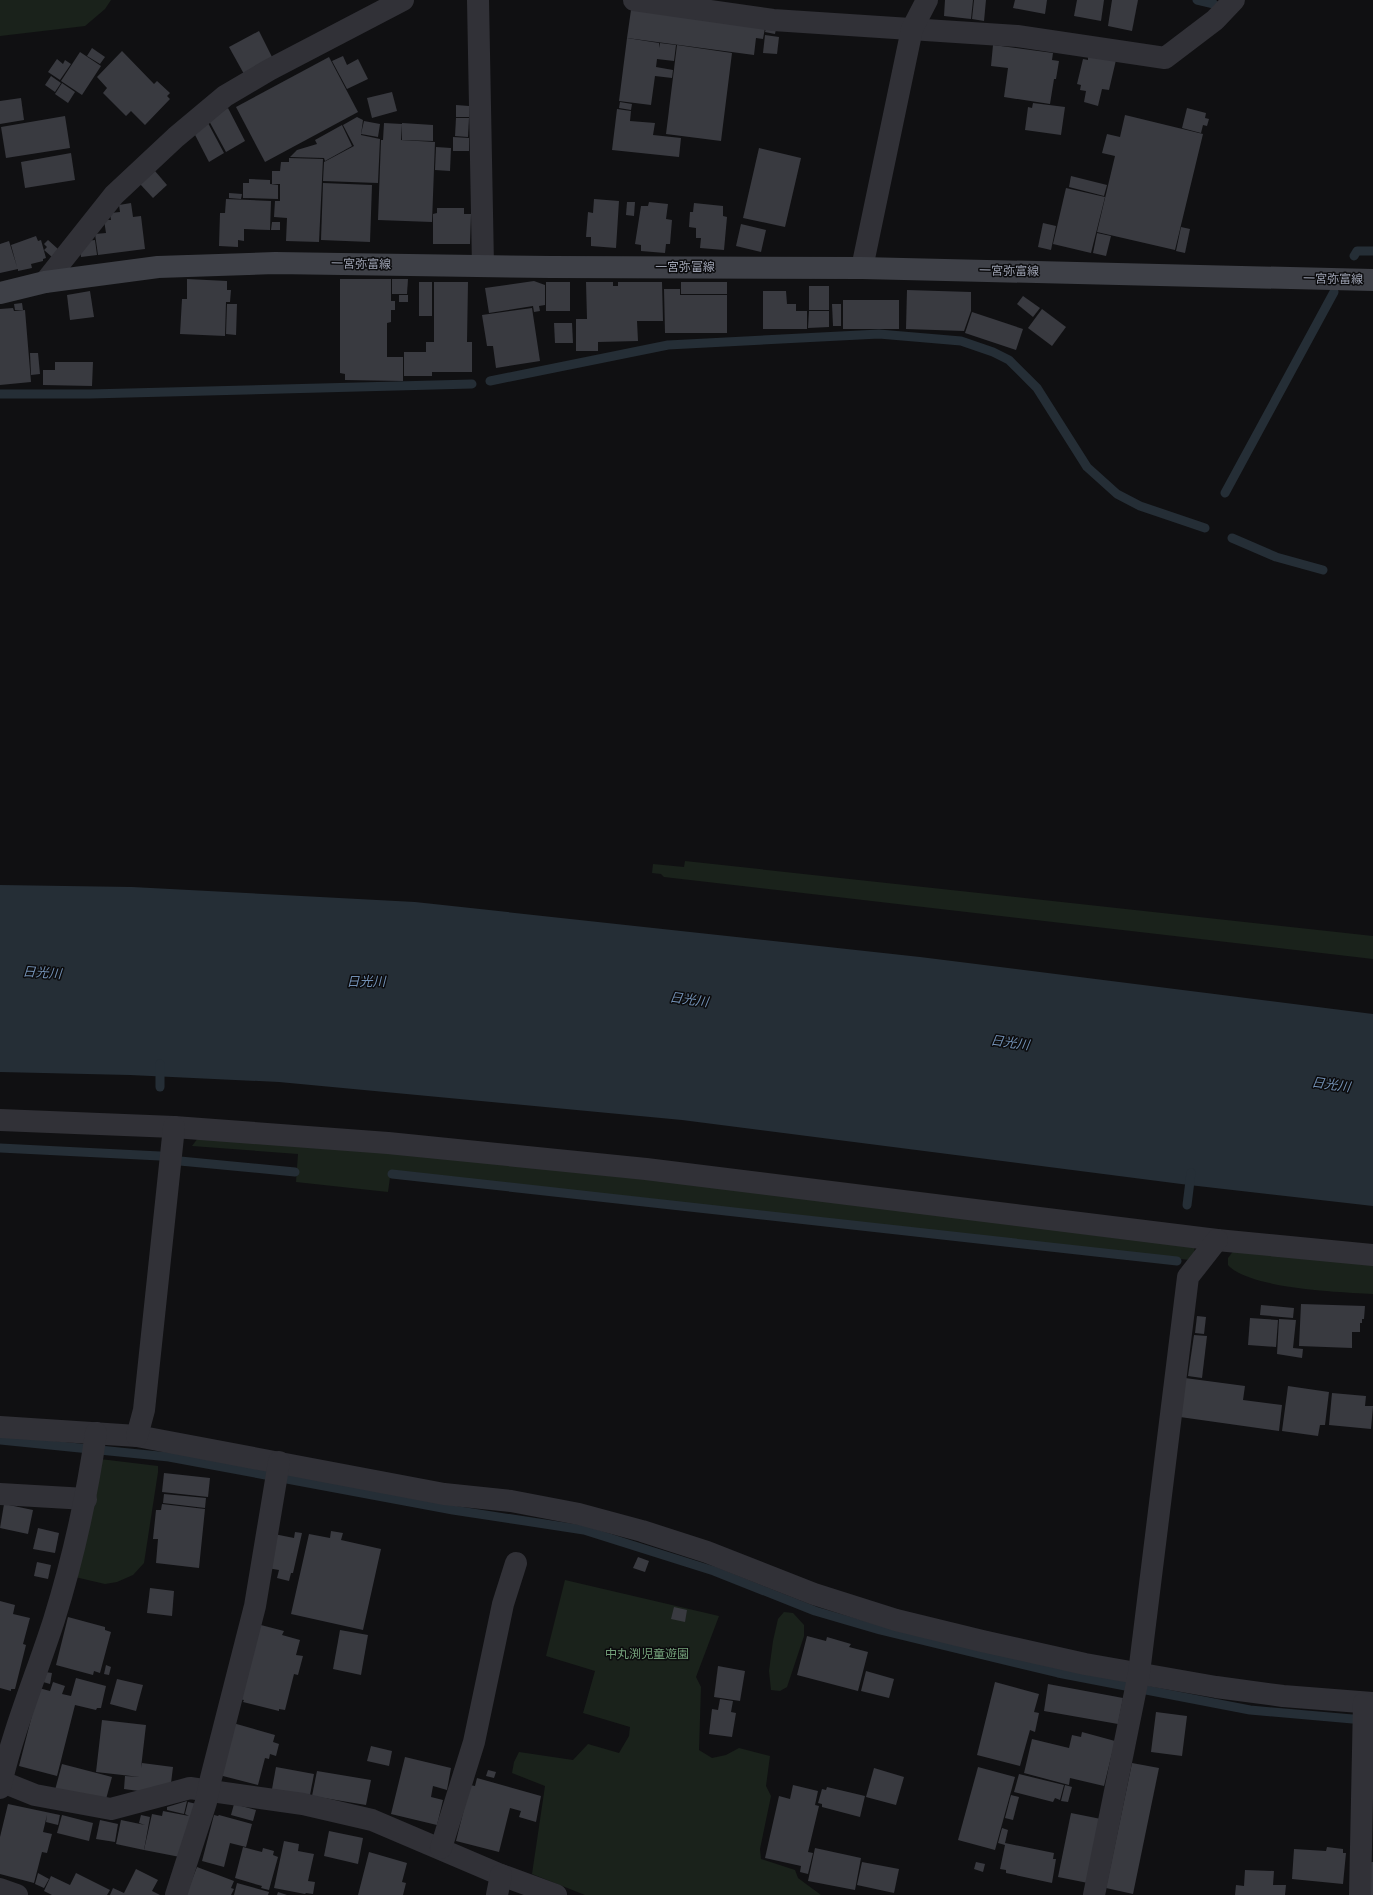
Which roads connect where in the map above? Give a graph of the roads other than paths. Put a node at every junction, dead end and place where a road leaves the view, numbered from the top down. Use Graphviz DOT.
graph roads {
  1 [pos="403,0"];
  2 [pos="478,0"];
  3 [pos="634,0"];
  4 [pos="927,0"];
  5 [pos="1234,0"];
  6 [pos="912,29"];
  7 [pos="483,266"];
  8 [pos="862,268"];
  9 [pos="1373,280"];
  10 [pos="45,282"];
  11 [pos="0,292"];
  12 [pos="0,1120"];
  13 [pos="174,1127"];
  14 [pos="1217,1240"];
  15 [pos="1373,1255"];
  16 [pos="0,1426"];
  17 [pos="137,1436"];
  18 [pos="94,1444"];
  19 [pos="277,1473"];
  20 [pos="0,1494"];
  21 [pos="86,1499"];
  22 [pos="516,1563"];
  23 [pos="1137,1682"];
  24 [pos="1366,1711"];
  25 [pos="0,1784"];
  26 [pos="208,1790"];
  27 [pos="441,1848"];
  28 [pos="499,1885"];
  29 [pos="0,1889"];
  30 [pos="17,1895"];
  31 [pos="176,1895"];
  32 [pos="556,1895"];
  33 [pos="1094,1895"];
  34 [pos="1360,1895"];
  1 -- 10 [label="street"];
  2 -- 7 [label="street"];
  3 -- 6 [label="street"];
  4 -- 6 [label="street"];
  5 -- 6 [label="street"];
  6 -- 8 [label="street"];
  7 -- 8 [label="main road, 一宮弥富線"];
  7 -- 10 [label="main road, 一宮弥富線"];
  8 -- 9 [label="main road, 一宮弥富線"];
  10 -- 11 [label="main road, 一宮弥富線"];
  12 -- 13 [label="street"];
  13 -- 14 [label="street"];
  13 -- 17 [label="street"];
  14 -- 15 [label="street"];
  14 -- 23 [label="street"];
  16 -- 18 [label="street"];
  17 -- 18 [label="street"];
  17 -- 19 [label="street"];
  18 -- 21 [label="street"];
  19 -- 23 [label="street"];
  19 -- 26 [label="street"];
  20 -- 21 [label="street"];
  21 -- 25 [label="street"];
  22 -- 27 [label="street"];
  23 -- 24 [label="street"];
  23 -- 33 [label="street"];
  24 -- 34 [label="street"];
  25 -- 26 [label="street"];
  26 -- 27 [label="street"];
  26 -- 31 [label="street"];
  27 -- 28 [label="street"];
  28 -- 32 [label="street"];
  29 -- 30 [label="street"];
}
